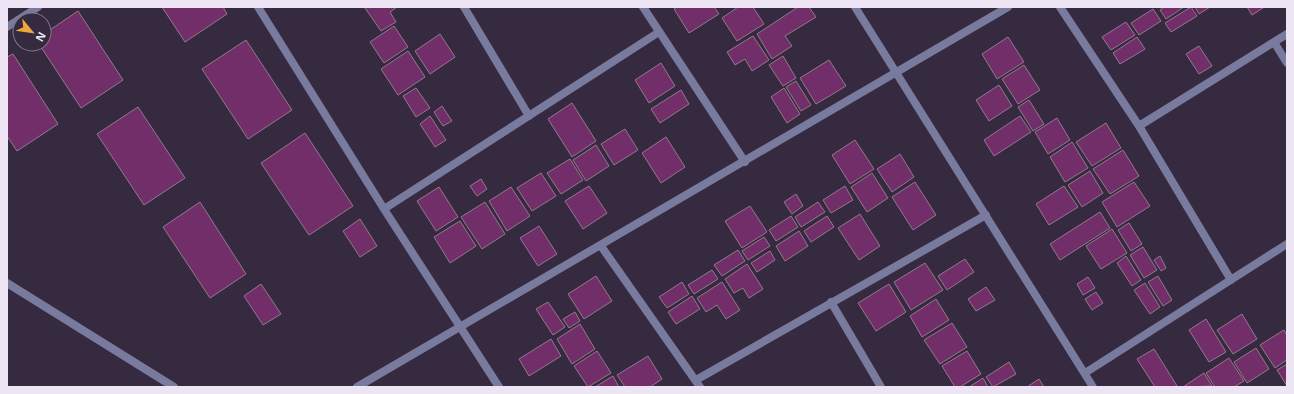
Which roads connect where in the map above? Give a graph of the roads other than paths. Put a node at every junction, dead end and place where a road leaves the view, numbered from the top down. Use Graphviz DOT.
graph roads {
  1 [pos="38,7"];
  2 [pos="258,7"];
  3 [pos="464,7"];
  4 [pos="643,7"];
  5 [pos="855,7"];
  6 [pos="1008,7"];
  7 [pos="1060,7"];
  8 [pos="7,27"];
  9 [pos="659,32"];
  10 [pos="1287,34"];
  11 [pos="1274,42"];
  12 [pos="1287,63"];
  13 [pos="897,73"];
  14 [pos="529,116"];
  15 [pos="1138,126"];
  16 [pos="745,162"];
  17 [pos="384,209"];
  18 [pos="986,215"];
  19 [pos="1287,244"];
  20 [pos="601,246"];
  21 [pos="1231,280"];
  22 [pos="7,283"];
  23 [pos="831,302"];
  24 [pos="461,327"];
  25 [pos="1085,373"];
  26 [pos="698,384"];
  27 [pos="174,387"];
  28 [pos="357,387"];
  29 [pos="499,387"];
  30 [pos="881,387"];
  31 [pos="1093,387"];
  1 -- 8 [label="street"];
  2 -- 17 [label="street"];
  3 -- 14 [label="street"];
  4 -- 9 [label="street"];
  5 -- 13 [label="street"];
  6 -- 13 [label="street"];
  7 -- 15 [label="street"];
  9 -- 14 [label="street"];
  9 -- 16 [label="street"];
  10 -- 11 [label="street"];
  11 -- 12 [label="street"];
  11 -- 15 [label="street"];
  13 -- 16 [label="street"];
  13 -- 18 [label="street"];
  14 -- 17 [label="street"];
  15 -- 21 [label="street"];
  16 -- 20 [label="street"];
  17 -- 24 [label="street"];
  18 -- 23 [label="street"];
  18 -- 25 [label="street"];
  19 -- 21 [label="street"];
  20 -- 24 [label="street"];
  20 -- 26 [label="street"];
  21 -- 25 [label="street"];
  22 -- 27 [label="street"];
  23 -- 26 [label="street"];
  23 -- 30 [label="street"];
  24 -- 28 [label="street"];
  24 -- 29 [label="street"];
  25 -- 31 [label="street"];
}
